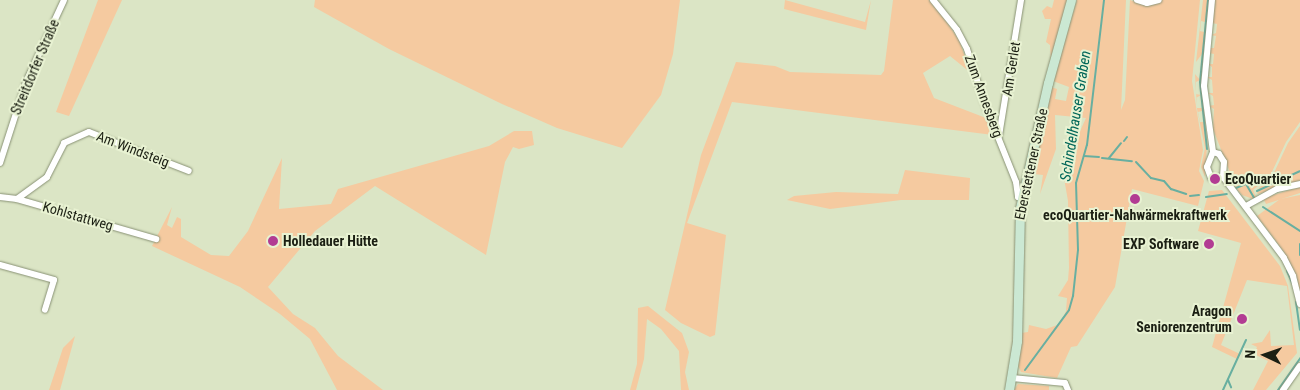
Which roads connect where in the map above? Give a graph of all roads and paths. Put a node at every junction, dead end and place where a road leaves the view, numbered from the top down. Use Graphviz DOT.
graph roads {
  1 [pos="64,0"];
  2 [pos="933,0"];
  3 [pos="1021,0"];
  4 [pos="1071,0"];
  5 [pos="1137,0"];
  6 [pos="1158,0"];
  7 [pos="1212,0"];
  8 [pos="999,138"];
  9 [pos="1213,152"];
  10 [pos="0,163"];
  11 [pos="189,171"];
  12 [pos="1223,177"];
  13 [pos="1300,184"];
  14 [pos="0,197"];
  15 [pos="1022,198"];
  16 [pos="17,199"];
  17 [pos="1246,206"];
  18 [pos="156,239"];
  19 [pos="0,265"];
  20 [pos="1300,304"];
  21 [pos="45,310"];
  22 [pos="1300,366"];
  23 [pos="1012,378"];
  24 [pos="1009,390"];
  25 [pos="1068,390"];
  26 [pos="1283,390"];
  1 -- 10 [label="street, Streitdorfer Straße"];
  2 -- 8 [label="street, Zum Annesberg"];
  3 -- 8 [label="street, Am Gerlet"];
  4 -- 15 [label="main road, Eberstettener Straße"];
  5 -- 6 [label="street"];
  7 -- 9 [label="street"];
  8 -- 15 [label="street, Zum Annesberg"];
  9 -- 12 [label="street"];
  9 -- 12 [label="street"];
  11 -- 16 [label="street, Am Windsteig"];
  12 -- 17 [label="street"];
  13 -- 17 [label="street"];
  14 -- 16 [label="street, Kohlstattweg"];
  15 -- 23 [label="main road, Eberstettener Straße"];
  16 -- 18 [label="street, Kohlstattweg"];
  17 -- 20 [label="street"];
  19 -- 21 [label="street"];
  22 -- 26 [label="street"];
  23 -- 24 [label="main road, Eberstettener Straße"];
  23 -- 25 [label="street"];
}
